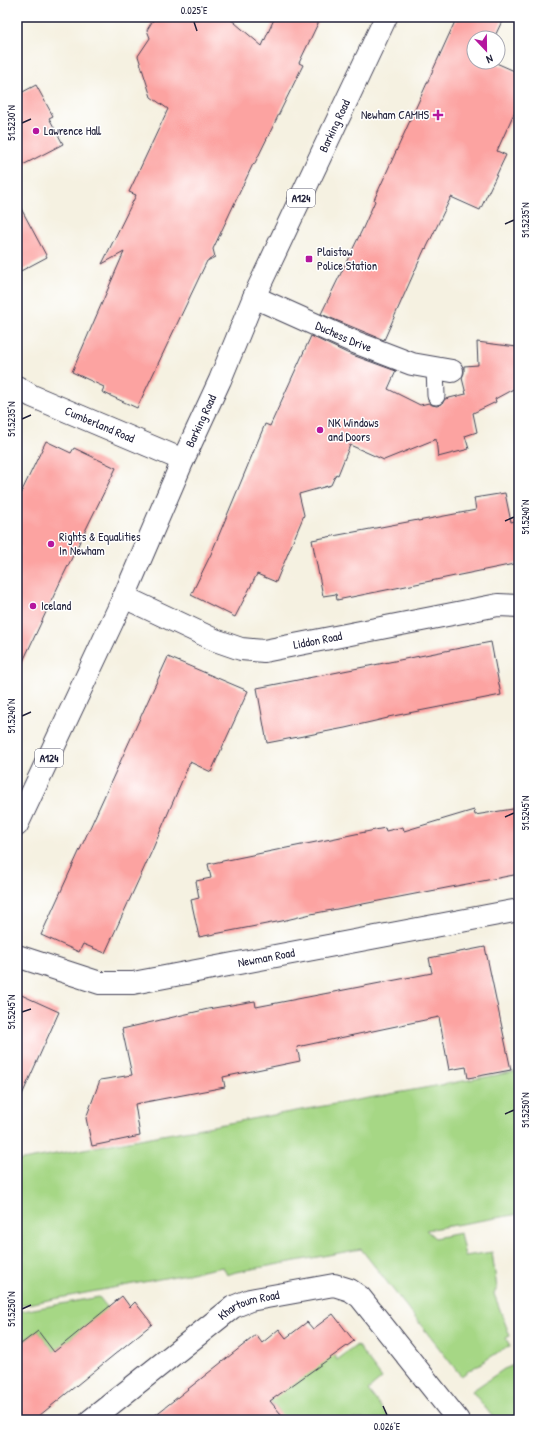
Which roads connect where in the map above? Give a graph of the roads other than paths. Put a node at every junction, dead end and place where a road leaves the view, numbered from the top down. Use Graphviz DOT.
graph roads {
  1 [pos="386,17"];
  2 [pos="254,297"];
  3 [pos="443,370"];
  4 [pos="17,387"];
  5 [pos="436,396"];
  6 [pos="183,460"];
  7 [pos="124,597"];
  8 [pos="519,606"];
  9 [pos="17,825"];
  10 [pos="519,910"];
  11 [pos="17,956"];
  12 [pos="91,1420"];
  13 [pos="458,1420"];
  1 -- 2 [label="street, Barking Road / A124"];
  2 -- 3 [label="street, Duchess Drive"];
  2 -- 6 [label="street, Barking Road / A124"];
  3 -- 5 [label="lane, Duchess Drive"];
  4 -- 6 [label="street, Cumberland Road"];
  6 -- 7 [label="street, Barking Road / A124"];
  7 -- 8 [label="street, Liddon Road"];
  7 -- 9 [label="street, Barking Road / A124"];
  10 -- 11 [label="street, Newman Road"];
  12 -- 13 [label="street, Khartoum Road"];
}
